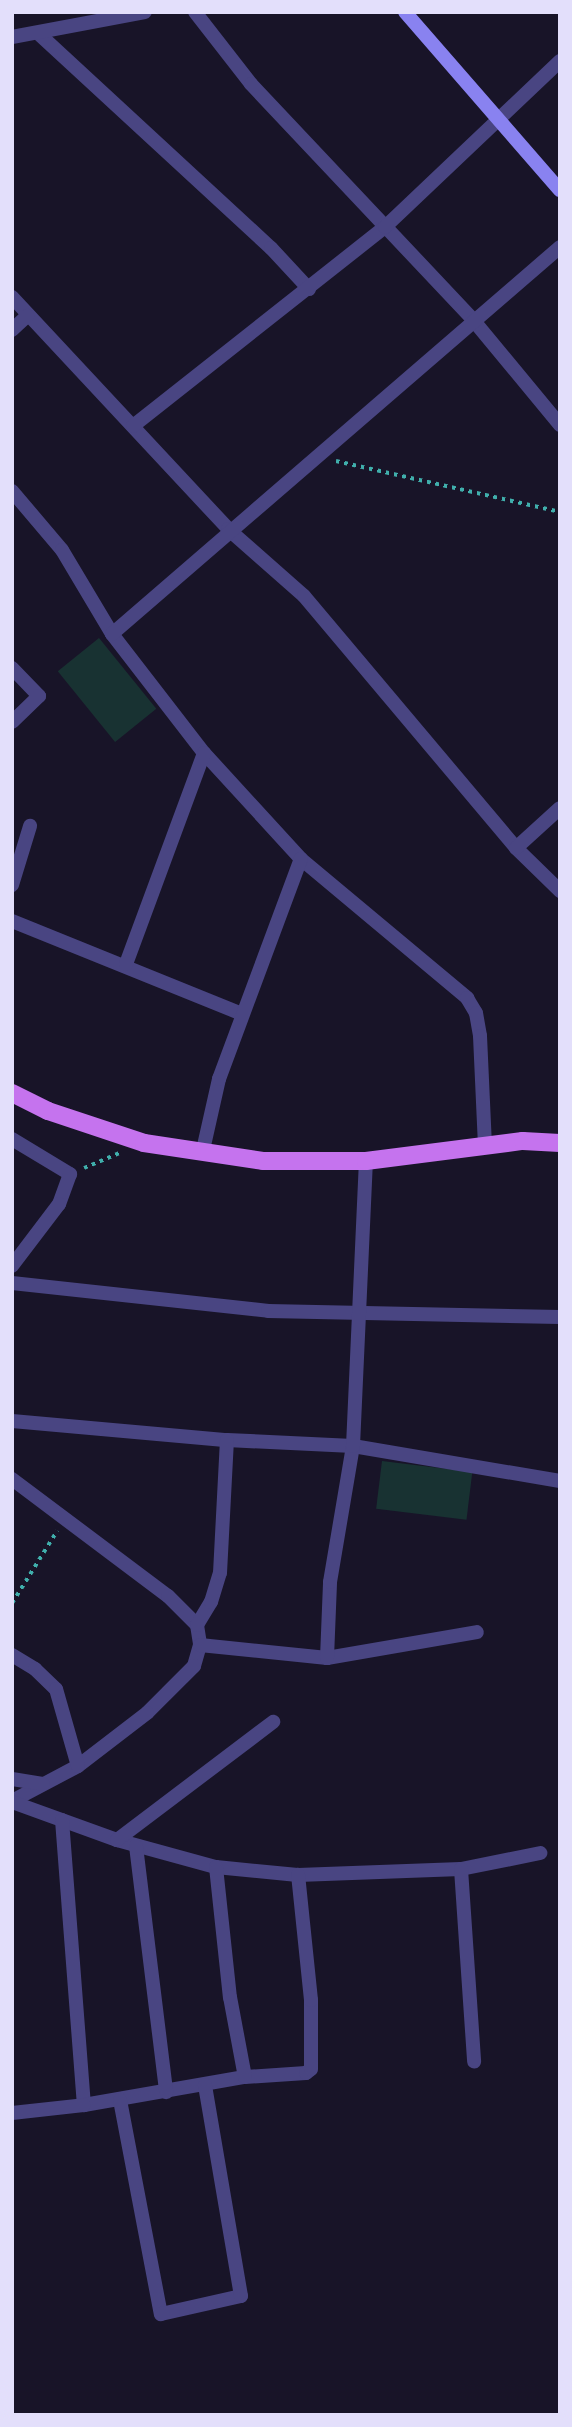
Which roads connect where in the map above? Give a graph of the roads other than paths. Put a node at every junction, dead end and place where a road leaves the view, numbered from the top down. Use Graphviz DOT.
graph roads {
  1 [pos="195,12"];
  2 [pos="405,12"];
  3 [pos="139,13"];
  4 [pos="39,33"];
  5 [pos="12,37"];
  6 [pos="560,61"];
  7 [pos="496,121"];
  8 [pos="560,190"];
  9 [pos="385,227"];
  10 [pos="560,247"];
  11 [pos="309,289"];
  12 [pos="12,297"];
  13 [pos="27,316"];
  14 [pos="474,321"];
  15 [pos="12,330"];
  16 [pos="560,425"];
  17 [pos="133,426"];
  18 [pos="12,491"];
  19 [pos="228,529"];
  20 [pos="111,634"];
  21 [pos="12,668"];
  22 [pos="12,722"];
  23 [pos="204,753"];
  24 [pos="560,808"];
  25 [pos="30,826"];
  26 [pos="516,848"];
  27 [pos="301,859"];
  28 [pos="12,885"];
  29 [pos="560,891"];
  30 [pos="12,921"];
  31 [pos="125,964"];
  32 [pos="242,1014"];
  33 [pos="12,1093"];
  34 [pos="12,1139"];
  35 [pos="560,1143"];
  36 [pos="485,1146"];
  37 [pos="204,1150"];
  38 [pos="366,1161"];
  39 [pos="12,1266"];
  40 [pos="12,1283"];
  41 [pos="362,1311"];
  42 [pos="560,1317"];
  43 [pos="12,1421"];
  44 [pos="227,1440"];
  45 [pos="353,1446"];
  46 [pos="12,1479"];
  47 [pos="560,1481"];
  48 [pos="197,1625"];
  49 [pos="477,1632"];
  50 [pos="200,1645"];
  51 [pos="12,1655"];
  52 [pos="327,1658"];
  53 [pos="273,1722"];
  54 [pos="78,1766"];
  55 [pos="12,1779"];
  56 [pos="43,1784"];
  57 [pos="12,1801"];
  58 [pos="62,1820"];
  59 [pos="117,1840"];
  60 [pos="136,1846"];
  61 [pos="540,1853"];
  62 [pos="216,1867"];
  63 [pos="461,1869"];
  64 [pos="298,1875"];
  65 [pos="474,2062"];
  66 [pos="245,2077"];
  67 [pos="205,2085"];
  68 [pos="166,2092"];
  69 [pos="120,2100"];
  70 [pos="84,2105"];
  71 [pos="12,2113"];
  1 -- 9 [label="street"];
  2 -- 7 [label="street"];
  3 -- 4 [label="street"];
  4 -- 5 [label="street"];
  4 -- 11 [label="street"];
  6 -- 7 [label="street"];
  7 -- 8 [label="street"];
  7 -- 9 [label="street"];
  9 -- 11 [label="street"];
  9 -- 14 [label="street"];
  10 -- 14 [label="street"];
  11 -- 17 [label="street"];
  12 -- 13 [label="street"];
  13 -- 15 [label="street"];
  13 -- 17 [label="street"];
  14 -- 16 [label="street"];
  14 -- 19 [label="street"];
  17 -- 19 [label="street"];
  18 -- 20 [label="street"];
  19 -- 20 [label="street"];
  19 -- 26 [label="street"];
  20 -- 23 [label="street"];
  21 -- 22 [label="street"];
  23 -- 27 [label="street"];
  23 -- 31 [label="street"];
  24 -- 26 [label="street"];
  25 -- 28 [label="street"];
  26 -- 29 [label="street"];
  27 -- 32 [label="street"];
  27 -- 36 [label="street"];
  30 -- 31 [label="street"];
  31 -- 32 [label="street"];
  32 -- 37 [label="street"];
  33 -- 37 [label="main road"];
  34 -- 39 [label="street"];
  35 -- 36 [label="main road"];
  36 -- 38 [label="main road"];
  37 -- 38 [label="main road"];
  38 -- 41 [label="street"];
  40 -- 41 [label="street"];
  41 -- 42 [label="street"];
  41 -- 45 [label="street"];
  43 -- 44 [label="street"];
  44 -- 45 [label="street"];
  44 -- 48 [label="street"];
  45 -- 47 [label="street"];
  45 -- 52 [label="street"];
  46 -- 48 [label="street"];
  48 -- 50 [label="street"];
  49 -- 52 [label="street"];
  50 -- 52 [label="street"];
  50 -- 54 [label="street"];
  51 -- 54 [label="street"];
  53 -- 59 [label="street"];
  54 -- 56 [label="street"];
  55 -- 56 [label="street"];
  56 -- 57 [label="street"];
  57 -- 58 [label="street"];
  58 -- 59 [label="street"];
  58 -- 70 [label="street"];
  59 -- 60 [label="street"];
  60 -- 62 [label="street"];
  60 -- 68 [label="street"];
  61 -- 63 [label="street"];
  62 -- 64 [label="street"];
  62 -- 66 [label="street"];
  63 -- 64 [label="street"];
  63 -- 65 [label="street"];
  64 -- 66 [label="street"];
  66 -- 67 [label="street"];
  67 -- 68 [label="street"];
  67 -- 69 [label="street"];
  68 -- 69 [label="street"];
  69 -- 70 [label="street"];
  70 -- 71 [label="street"];
}
